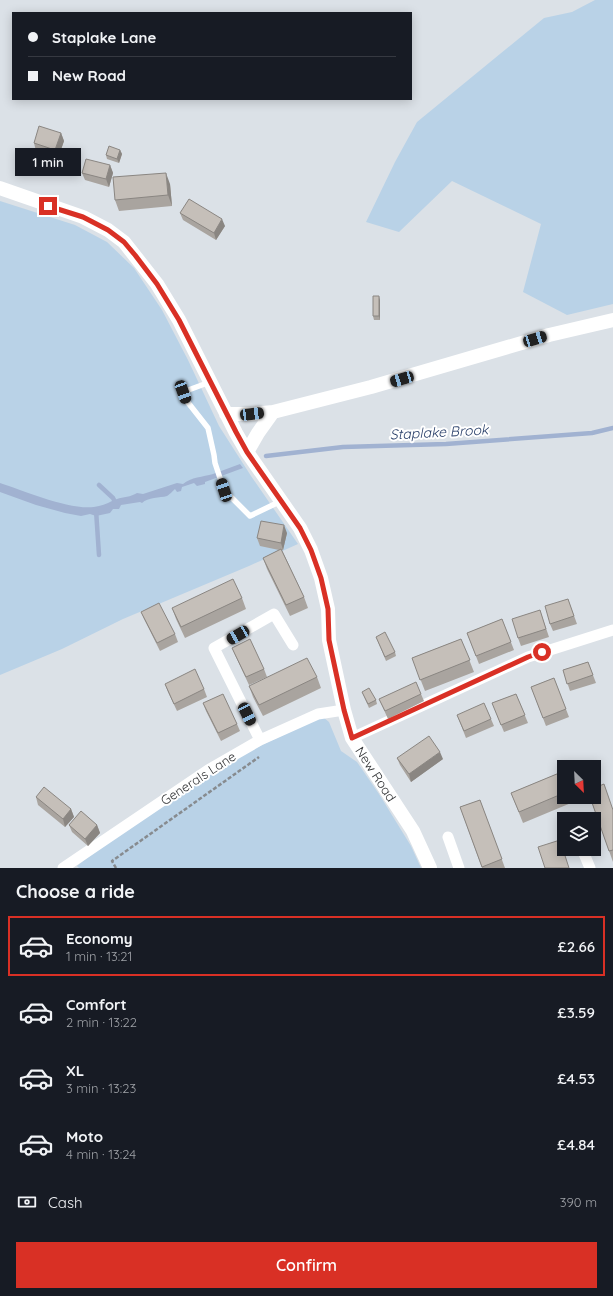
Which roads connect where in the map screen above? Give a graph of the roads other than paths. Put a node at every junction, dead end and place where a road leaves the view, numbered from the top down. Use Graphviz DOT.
graph roads {
  1 [pos="0,188"];
  2 [pos="613,320"];
  3 [pos="210,382"];
  4 [pos="273,412"];
  5 [pos="226,414"];
  6 [pos="247,452"];
  7 [pos="282,501"];
  8 [pos="613,630"];
  9 [pos="293,645"];
  10 [pos="344,710"];
  11 [pos="352,738"];
  12 [pos="260,740"];
  13 [pos="448,836"];
  14 [pos="585,856"];
  15 [pos="63,868"];
  16 [pos="430,868"];
  17 [pos="459,868"];
  18 [pos="590,868"];
  1 -- 3 [label="street, New Road"];
  2 -- 4 [label="street"];
  3 -- 5 [label="street, New Road"];
  3 -- 7 [label="lane"];
  4 -- 5 [label="street"];
  4 -- 6 [label="street"];
  5 -- 6 [label="street, New Road"];
  6 -- 7 [label="street, New Road"];
  7 -- 10 [label="street, New Road"];
  8 -- 11 [label="street"];
  9 -- 12 [label="street"];
  10 -- 11 [label="street, New Road"];
  10 -- 12 [label="street, Generals Lane"];
  11 -- 16 [label="street, New Road"];
  12 -- 15 [label="street, Generals Lane"];
  13 -- 17 [label="street"];
  14 -- 18 [label="street"];
}
